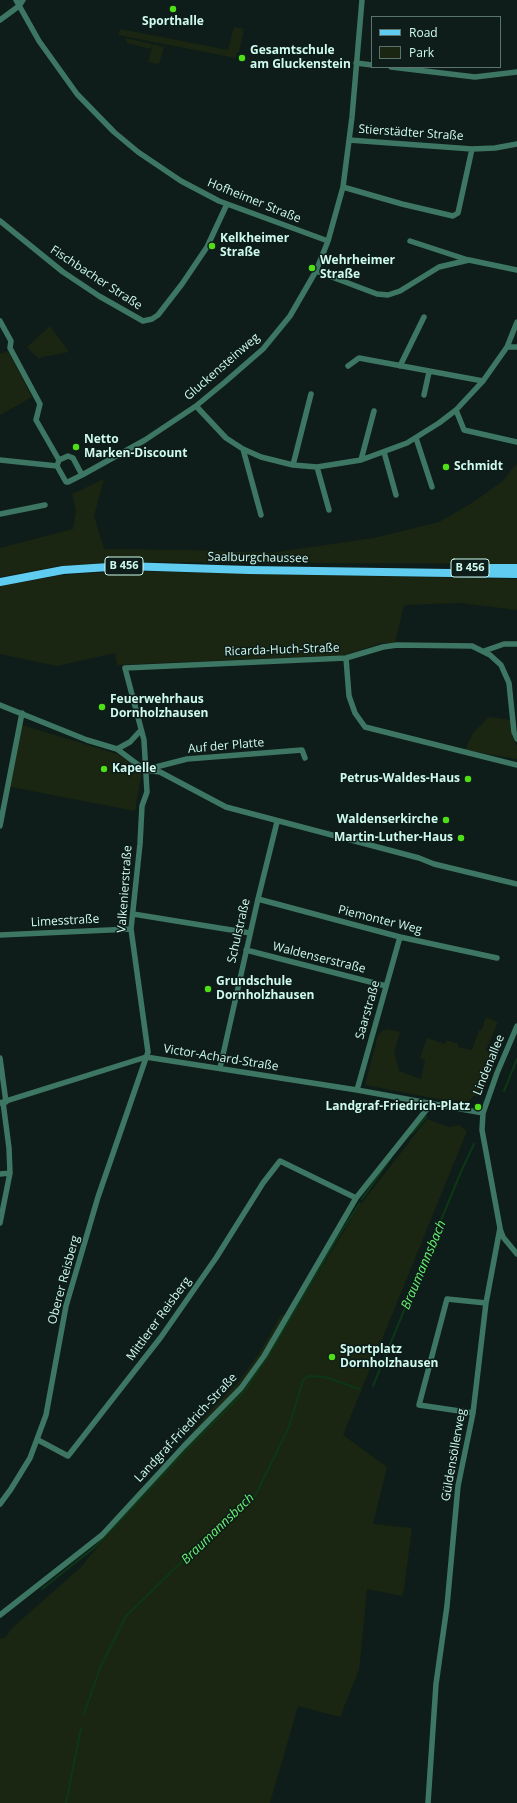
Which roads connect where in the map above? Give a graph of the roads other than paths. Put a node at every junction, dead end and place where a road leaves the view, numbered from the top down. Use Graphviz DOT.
graph roads {
  1 [pos="23,0"];
  2 [pos="362,0"];
  3 [pos="18,3"];
  4 [pos="0,20"];
  5 [pos="356,63"];
  6 [pos="371,65"];
  7 [pos="399,68"];
  8 [pos="517,72"];
  9 [pos="350,140"];
  10 [pos="517,144"];
  11 [pos="472,149"];
  12 [pos="343,186"];
  13 [pos="227,204"];
  14 [pos="0,221"];
  15 [pos="328,241"];
  16 [pos="410,241"];
  17 [pos="469,260"];
  18 [pos="517,270"];
  19 [pos="316,271"];
  20 [pos="424,317"];
  21 [pos="0,321"];
  22 [pos="517,322"];
  23 [pos="508,347"];
  24 [pos="517,347"];
  25 [pos="348,366"];
  26 [pos="400,366"];
  27 [pos="429,372"];
  28 [pos="484,381"];
  29 [pos="311,394"];
  30 [pos="424,395"];
  31 [pos="196,406"];
  32 [pos="456,410"];
  33 [pos="374,411"];
  34 [pos="416,438"];
  35 [pos="517,442"];
  36 [pos="243,449"];
  37 [pos="384,452"];
  38 [pos="0,460"];
  39 [pos="361,460"];
  40 [pos="58,463"];
  41 [pos="293,465"];
  42 [pos="317,467"];
  43 [pos="82,476"];
  44 [pos="432,487"];
  45 [pos="396,495"];
  46 [pos="45,505"];
  47 [pos="329,510"];
  48 [pos="0,514"];
  49 [pos="261,514"];
  50 [pos="517,568"];
  51 [pos="422,572"];
  52 [pos="517,574"];
  53 [pos="0,582"];
  54 [pos="517,644"];
  55 [pos="484,651"];
  56 [pos="346,658"];
  57 [pos="125,668"];
  58 [pos="0,704"];
  59 [pos="22,713"];
  60 [pos="141,730"];
  61 [pos="517,739"];
  62 [pos="117,749"];
  63 [pos="305,758"];
  64 [pos="517,765"];
  65 [pos="145,770"];
  66 [pos="277,822"];
  67 [pos="0,826"];
  68 [pos="517,884"];
  69 [pos="258,899"];
  70 [pos="133,914"];
  71 [pos="131,929"];
  72 [pos="250,933"];
  73 [pos="0,935"];
  74 [pos="400,937"];
  75 [pos="246,950"];
  76 [pos="497,958"];
  77 [pos="386,986"];
  78 [pos="517,1026"];
  79 [pos="146,1057"];
  80 [pos="0,1058"];
  81 [pos="220,1068"];
  82 [pos="357,1090"];
  83 [pos="3,1102"];
  84 [pos="431,1104"];
  85 [pos="483,1113"];
  86 [pos="10,1173"];
  87 [pos="0,1174"];
  88 [pos="356,1198"];
  89 [pos="0,1223"];
  90 [pos="500,1228"];
  91 [pos="517,1254"];
  92 [pos="486,1303"];
  93 [pos="473,1413"];
  94 [pos="38,1440"];
  95 [pos="0,1504"];
  96 [pos="0,1615"];
  97 [pos="428,1803"];
  1 -- 3 [label="street"];
  2 -- 5 [label="street, Gluckensteinweg"];
  3 -- 4 [label="street"];
  3 -- 13 [label="street, Hofheimer Straße"];
  5 -- 6 [label="street"];
  5 -- 9 [label="street, Gluckensteinweg"];
  7 -- 8 [label="street"];
  9 -- 11 [label="street, Stierstädter Straße"];
  9 -- 12 [label="street, Gluckensteinweg"];
  10 -- 11 [label="street, Stierstädter Straße"];
  11 -- 12 [label="street, Stierstädter Straße"];
  12 -- 15 [label="street, Gluckensteinweg"];
  13 -- 14 [label="street, Fischbacher Straße"];
  13 -- 15 [label="street, Hofheimer Straße"];
  15 -- 19 [label="street, Gluckensteinweg"];
  16 -- 17 [label="street"];
  17 -- 18 [label="street"];
  17 -- 19 [label="street"];
  19 -- 31 [label="street, Gluckensteinweg"];
  20 -- 26 [label="street"];
  21 -- 40 [label="street"];
  22 -- 23 [label="street"];
  23 -- 24 [label="street"];
  23 -- 28 [label="street"];
  25 -- 26 [label="street"];
  26 -- 27 [label="street"];
  27 -- 28 [label="street"];
  27 -- 30 [label="street"];
  28 -- 32 [label="street"];
  29 -- 41 [label="street"];
  31 -- 36 [label="street"];
  31 -- 43 [label="street, Gluckensteinweg"];
  32 -- 34 [label="street"];
  32 -- 35 [label="street"];
  33 -- 39 [label="street"];
  34 -- 37 [label="street"];
  34 -- 44 [label="street"];
  36 -- 41 [label="street"];
  36 -- 49 [label="street"];
  37 -- 39 [label="street"];
  37 -- 45 [label="street"];
  38 -- 40 [label="street"];
  39 -- 42 [label="street"];
  40 -- 43 [label="street"];
  40 -- 43 [label="street, Gluckensteinweg"];
  41 -- 42 [label="street"];
  42 -- 47 [label="street"];
  46 -- 48 [label="street"];
  50 -- 51 [label="main road, B 456"];
  51 -- 52 [label="main road, Saalburgchaussee / B 456"];
  51 -- 53 [label="main road, Saalburgchaussee / B 456"];
  54 -- 55 [label="street"];
  55 -- 56 [label="street, Ricarda-Huch-Straße"];
  55 -- 61 [label="street, Ricarda-Huch-Straße"];
  56 -- 57 [label="street, Ricarda-Huch-Straße"];
  56 -- 64 [label="street"];
  57 -- 60 [label="street, Valkenierstraße"];
  58 -- 59 [label="street"];
  59 -- 62 [label="street"];
  59 -- 67 [label="street"];
  60 -- 62 [label="street"];
  60 -- 65 [label="street, Valkenierstraße"];
  62 -- 65 [label="street"];
  63 -- 65 [label="street, Auf der Platte"];
  65 -- 66 [label="street"];
  65 -- 70 [label="street, Valkenierstraße"];
  66 -- 68 [label="street"];
  66 -- 69 [label="street, Schulstraße"];
  69 -- 72 [label="street, Schulstraße"];
  69 -- 74 [label="street, Piemonter Weg"];
  70 -- 71 [label="street, Valkenierstraße"];
  70 -- 72 [label="street"];
  71 -- 73 [label="street, Limesstraße"];
  71 -- 79 [label="street, Valkenierstraße"];
  72 -- 75 [label="street, Schulstraße"];
  74 -- 76 [label="street, Piemonter Weg"];
  74 -- 77 [label="street, Saarstraße"];
  75 -- 77 [label="street, Waldenserstraße"];
  75 -- 81 [label="street, Schulstraße"];
  77 -- 82 [label="street, Saarstraße"];
  78 -- 85 [label="street, Lindenallee"];
  79 -- 81 [label="street, Victor-Achard-Straße"];
  79 -- 83 [label="street, Victor-Achard-Straße"];
  79 -- 94 [label="street, Oberer Reisberg"];
  80 -- 83 [label="street"];
  81 -- 82 [label="street, Victor-Achard-Straße"];
  82 -- 84 [label="street, Victor-Achard-Straße"];
  83 -- 86 [label="street"];
  84 -- 85 [label="street, Victor-Achard-Straße"];
  84 -- 88 [label="street, Landgraf-Friedrich-Straße"];
  85 -- 90 [label="street, Güldensöllerweg"];
  86 -- 87 [label="street"];
  86 -- 89 [label="street"];
  88 -- 94 [label="street, Mittlerer Reisberg"];
  88 -- 96 [label="street, Landgraf-Friedrich-Straße"];
  90 -- 91 [label="street"];
  90 -- 92 [label="street, Güldensöllerweg"];
  92 -- 93 [label="street, Güldensöllerweg"];
  92 -- 93 [label="street"];
  93 -- 97 [label="street, Güldensöllerweg"];
  94 -- 95 [label="street, Oberer Reisberg"];
}
